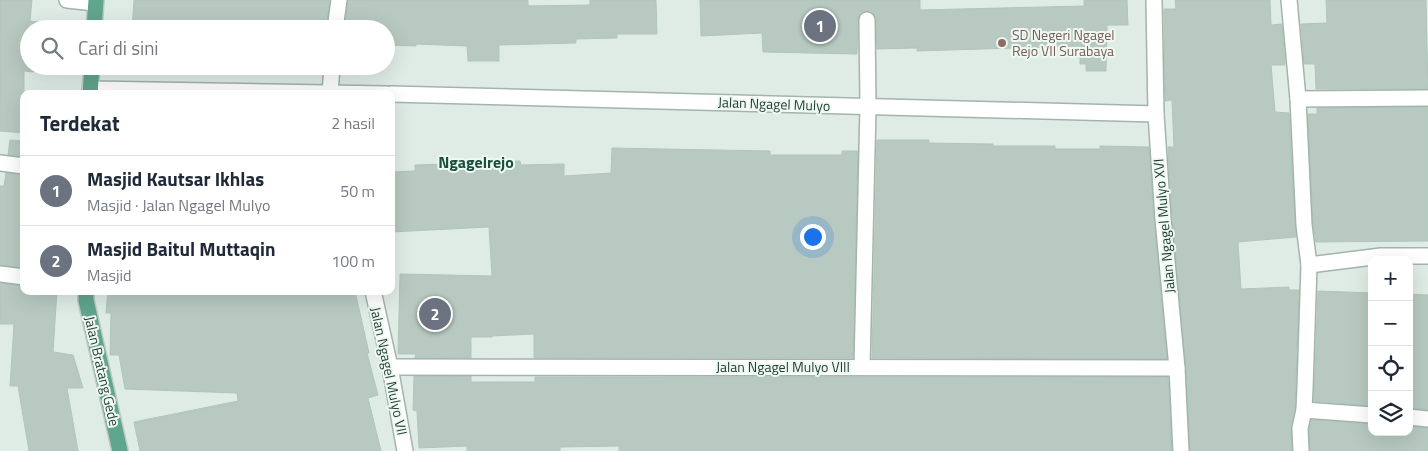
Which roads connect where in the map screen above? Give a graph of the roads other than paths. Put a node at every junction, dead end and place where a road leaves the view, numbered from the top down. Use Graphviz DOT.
graph roads {
  1 [pos="66,0"];
  2 [pos="339,0"];
  3 [pos="1154,0"];
  4 [pos="1289,0"];
  5 [pos="96,2"];
  6 [pos="95,20"];
  7 [pos="336,20"];
  8 [pos="867,20"];
  9 [pos="91,75"];
  10 [pos="331,75"];
  11 [pos="90,90"];
  12 [pos="330,90"];
  13 [pos="395,94"];
  14 [pos="1428,98"];
  15 [pos="1298,99"];
  16 [pos="868,107"];
  17 [pos="1156,114"];
  18 [pos="0,163"];
  19 [pos="20,166"];
  20 [pos="1428,256"];
  21 [pos="1309,265"];
  22 [pos="0,274"];
  23 [pos="20,276"];
  24 [pos="86,295"];
  25 [pos="373,295"];
  26 [pos="390,367"];
  27 [pos="862,367"];
  28 [pos="1177,368"];
  29 [pos="1304,410"];
  30 [pos="1368,415"];
  31 [pos="1413,417"];
  32 [pos="1428,418"];
  33 [pos="120,451"];
  34 [pos="405,451"];
  35 [pos="1181,451"];
  36 [pos="1301,451"];
  1 -- 5 [label="street"];
  2 -- 7 [label="street"];
  3 -- 17 [label="street, Jalan Ngagel Mulyo XVI"];
  4 -- 15 [label="street"];
  5 -- 6 [label="main road"];
  8 -- 16 [label="street"];
  9 -- 11 [label="main road"];
  10 -- 12 [label="street"];
  13 -- 16 [label="street, Jalan Ngagel Mulyo"];
  14 -- 15 [label="street"];
  15 -- 21 [label="street"];
  16 -- 17 [label="street, Jalan Ngagel Mulyo"];
  16 -- 27 [label="street"];
  17 -- 28 [label="street, Jalan Ngagel Mulyo XVI"];
  18 -- 19 [label="street"];
  20 -- 21 [label="street"];
  21 -- 29 [label="street"];
  22 -- 23 [label="street"];
  24 -- 33 [label="main road, Jalan Bratang Gede"];
  25 -- 26 [label="street, Jalan Ngagel Mulyo VII"];
  26 -- 27 [label="street, Jalan Ngagel Mulyo VIII"];
  26 -- 34 [label="street, Jalan Ngagel Mulyo VII"];
  27 -- 28 [label="street, Jalan Ngagel Mulyo VIII"];
  28 -- 35 [label="street, Jalan Ngagel Mulyo XVI"];
  29 -- 30 [label="street"];
  29 -- 36 [label="street"];
  31 -- 32 [label="street"];
}
